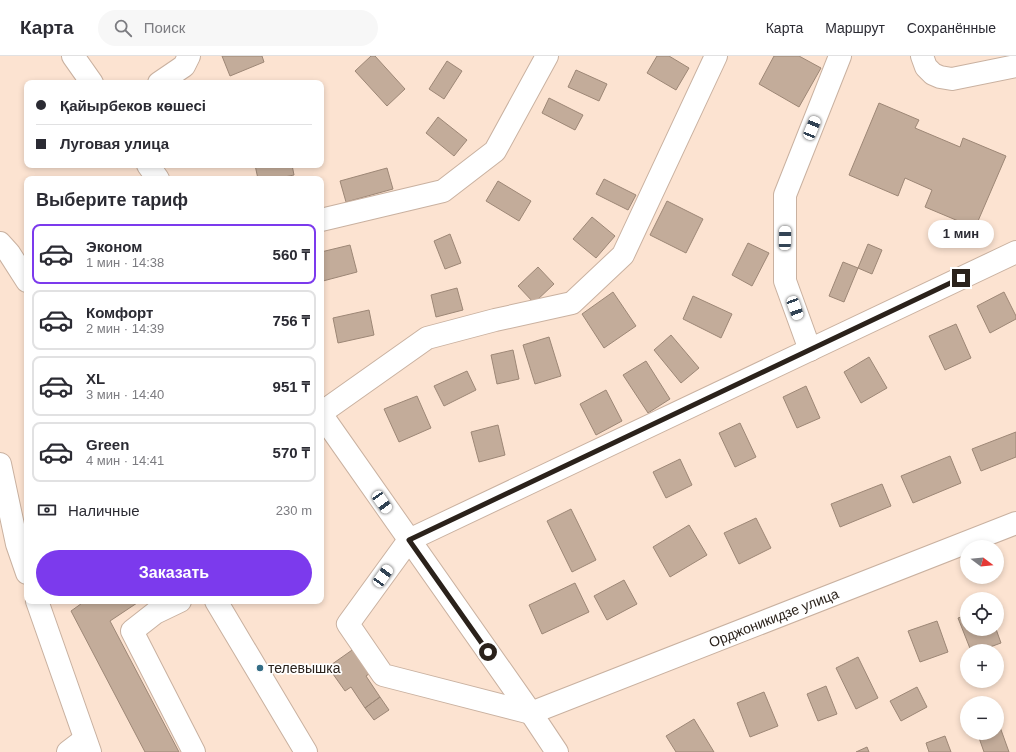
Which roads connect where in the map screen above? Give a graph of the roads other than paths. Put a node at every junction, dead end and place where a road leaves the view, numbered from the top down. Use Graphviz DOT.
graph roads {
  1 [pos="73,56"];
  2 [pos="189,56"];
  3 [pos="546,56"];
  4 [pos="716,56"];
  5 [pos="840,58"];
  6 [pos="924,61"];
  7 [pos="1016,66"];
  8 [pos="90,80"];
  9 [pos="163,80"];
  10 [pos="324,219"];
  11 [pos="0,243"];
  12 [pos="1016,252"];
  13 [pos="24,277"];
  14 [pos="810,350"];
  15 [pos="324,411"];
  16 [pos="324,417"];
  17 [pos="0,464"];
  18 [pos="1016,523"];
  19 [pos="409,540"];
  20 [pos="24,564"];
  21 [pos="38,604"];
  22 [pos="174,604"];
  23 [pos="218,604"];
  24 [pos="531,713"];
  25 [pos="88,745"];
  26 [pos="68,752"];
  27 [pos="194,752"];
  28 [pos="306,752"];
  29 [pos="557,752"];
  1 -- 8 [label="street"];
  2 -- 9 [label="street"];
  3 -- 10 [label="street"];
  4 -- 15 [label="street"];
  5 -- 14 [label="street"];
  6 -- 7 [label="street"];
  11 -- 13 [label="street"];
  12 -- 14 [label="street"];
  14 -- 19 [label="street"];
  16 -- 19 [label="street"];
  17 -- 20 [label="street"];
  18 -- 24 [label="street, Орджоникидзе улица"];
  19 -- 24 [label="street"];
  19 -- 24 [label="street"];
  21 -- 25 [label="street"];
  22 -- 27 [label="street"];
  23 -- 28 [label="street"];
  24 -- 29 [label="street"];
  25 -- 26 [label="street"];
}
